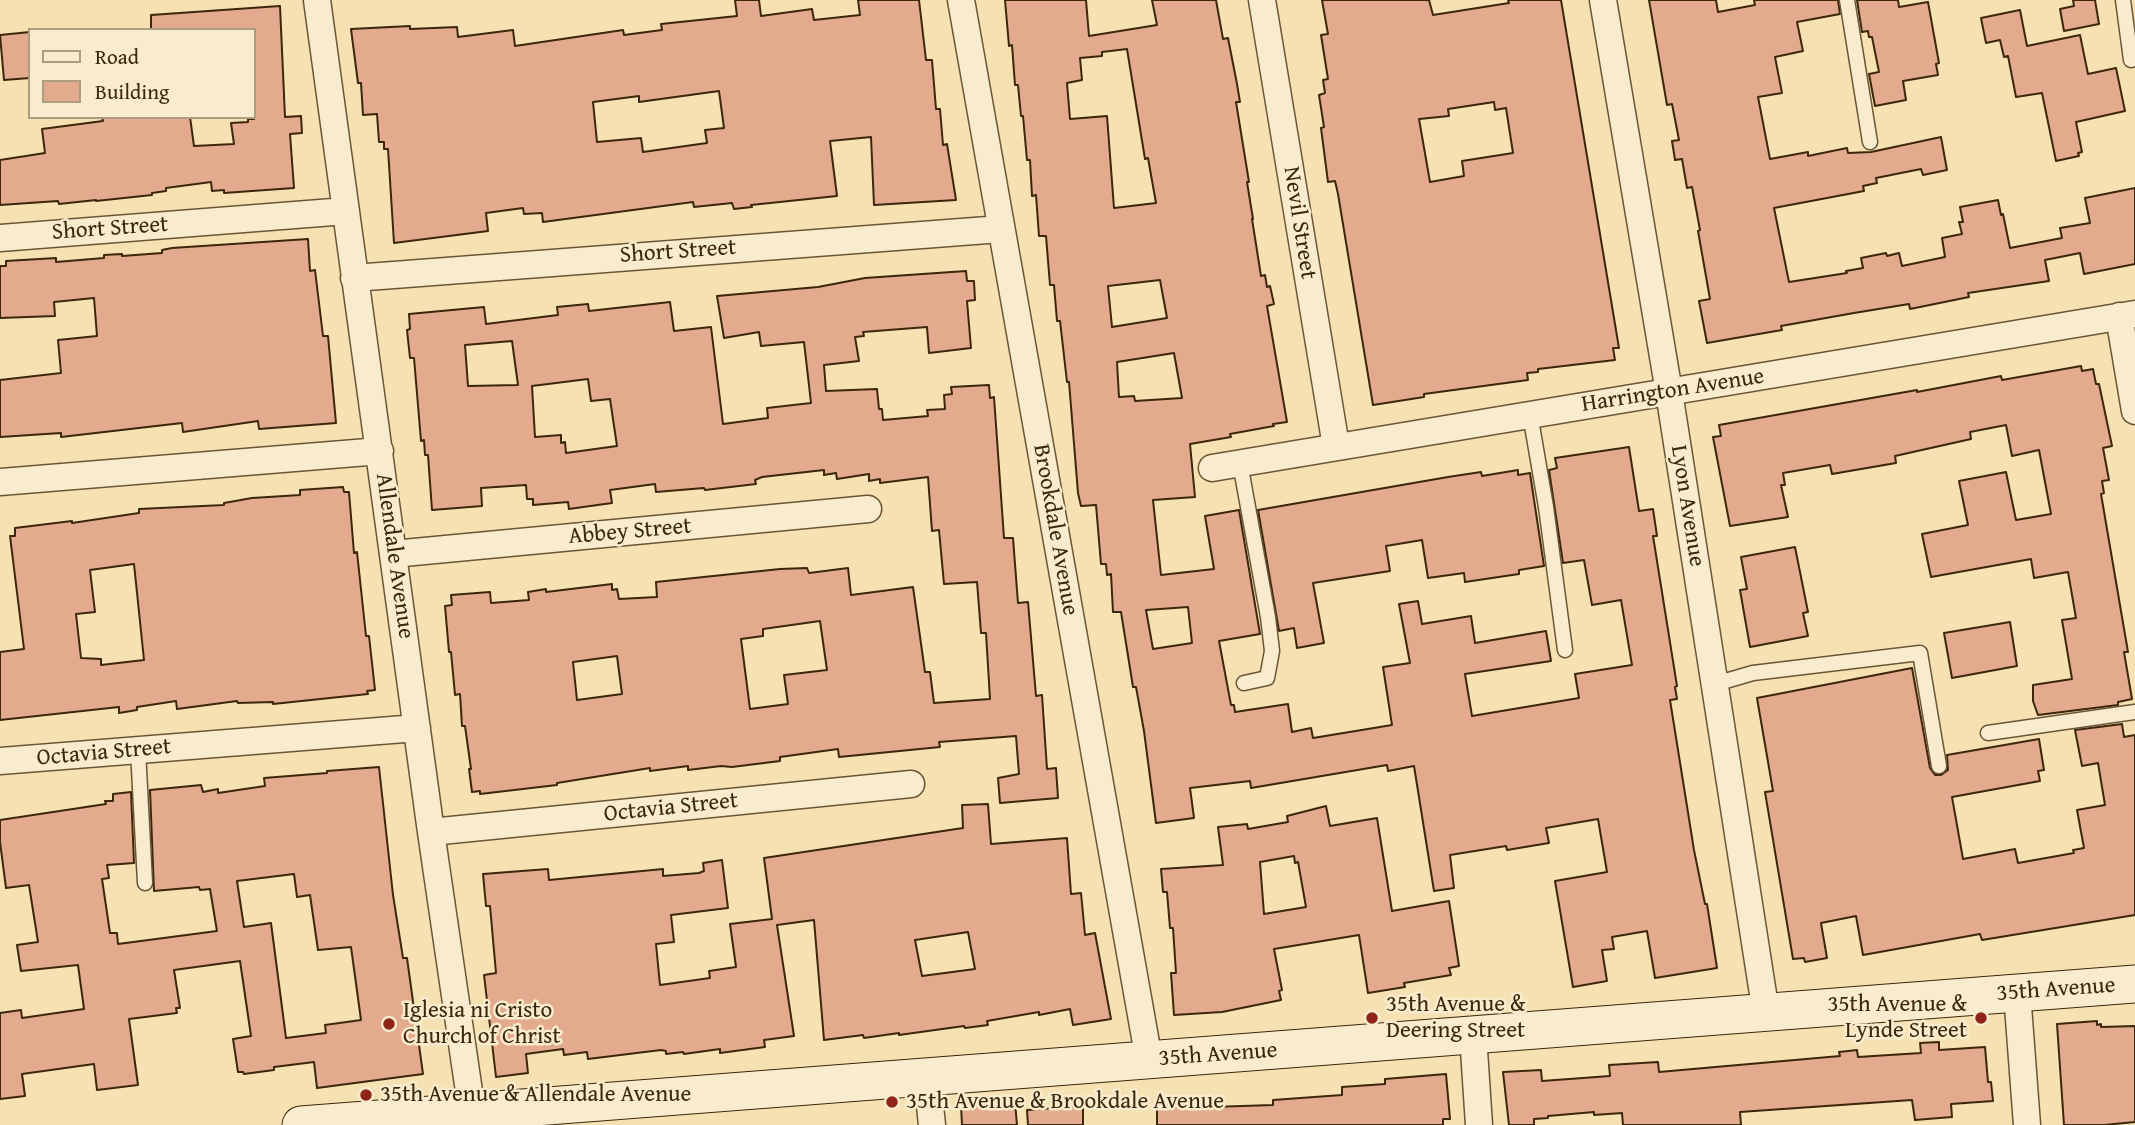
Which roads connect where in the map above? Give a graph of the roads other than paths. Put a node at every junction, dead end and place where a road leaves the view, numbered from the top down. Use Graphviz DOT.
graph roads {
  1 [pos="317,0"];
  2 [pos="961,0"];
  3 [pos="1262,0"];
  4 [pos="1603,0"];
  5 [pos="1847,0"];
  6 [pos="2123,0"];
  7 [pos="2131,60"];
  8 [pos="1870,142"];
  9 [pos="346,211"];
  10 [pos="1001,229"];
  11 [pos="0,238"];
  12 [pos="354,278"];
  13 [pos="2127,315"];
  14 [pos="1669,392"];
  15 [pos="2135,411"];
  16 [pos="1530,414"];
  17 [pos="1336,446"];
  18 [pos="380,451"];
  19 [pos="1240,463"];
  20 [pos="1212,468"];
  21 [pos="0,482"];
  22 [pos="868,509"];
  23 [pos="393,554"];
  24 [pos="1565,650"];
  25 [pos="1244,683"];
  26 [pos="1714,684"];
  27 [pos="2135,712"];
  28 [pos="417,728"];
  29 [pos="1988,733"];
  30 [pos="138,750"];
  31 [pos="0,761"];
  32 [pos="1939,766"];
  33 [pos="911,784"];
  34 [pos="431,832"];
  35 [pos="145,884"];
  36 [pos="2135,984"];
  37 [pos="2017,993"];
  38 [pos="1766,1013"];
  39 [pos="1473,1035"];
  40 [pos="1149,1060"];
  41 [pos="927,1077"];
  42 [pos="472,1112"];
  43 [pos="302,1125"];
  44 [pos="932,1125"];
  45 [pos="1479,1125"];
  46 [pos="2027,1125"];
  1 -- 9 [label="street, Allendale Avenue"];
  2 -- 10 [label="street, Brookdale Avenue"];
  3 -- 17 [label="street, Nevil Street"];
  4 -- 14 [label="street, Lyon Avenue"];
  5 -- 8 [label="lane"];
  6 -- 7 [label="lane"];
  9 -- 11 [label="street, Short Street"];
  9 -- 12 [label="street, Allendale Avenue"];
  10 -- 12 [label="street, Short Street"];
  10 -- 40 [label="street, Brookdale Avenue"];
  12 -- 18 [label="street, Allendale Avenue"];
  13 -- 14 [label="street, Harrington Avenue"];
  13 -- 15 [label="street"];
  14 -- 16 [label="street, Harrington Avenue"];
  14 -- 26 [label="street, Lyon Avenue"];
  16 -- 17 [label="street, Harrington Avenue"];
  16 -- 24 [label="lane"];
  17 -- 19 [label="street, Harrington Avenue"];
  18 -- 21 [label="street"];
  18 -- 23 [label="street, Allendale Avenue"];
  19 -- 20 [label="street, Harrington Avenue"];
  19 -- 25 [label="lane"];
  22 -- 23 [label="street, Abbey Street"];
  23 -- 28 [label="street, Allendale Avenue"];
  26 -- 32 [label="lane"];
  26 -- 38 [label="street, Lyon Avenue"];
  27 -- 29 [label="lane"];
  28 -- 30 [label="street, Octavia Street"];
  28 -- 34 [label="street, Allendale Avenue"];
  30 -- 31 [label="street, Octavia Street"];
  30 -- 35 [label="lane"];
  33 -- 34 [label="street, Octavia Street"];
  34 -- 42 [label="street, Allendale Avenue"];
  36 -- 37 [label="main road, 35th Avenue"];
  37 -- 38 [label="main road, 35th Avenue"];
  37 -- 46 [label="street"];
  38 -- 39 [label="main road, 35th Avenue"];
  39 -- 40 [label="main road, 35th Avenue"];
  39 -- 45 [label="street"];
  40 -- 41 [label="main road, 35th Avenue"];
  41 -- 42 [label="main road, 35th Avenue"];
  41 -- 44 [label="street"];
  42 -- 43 [label="main road, 35th Avenue"];
}
